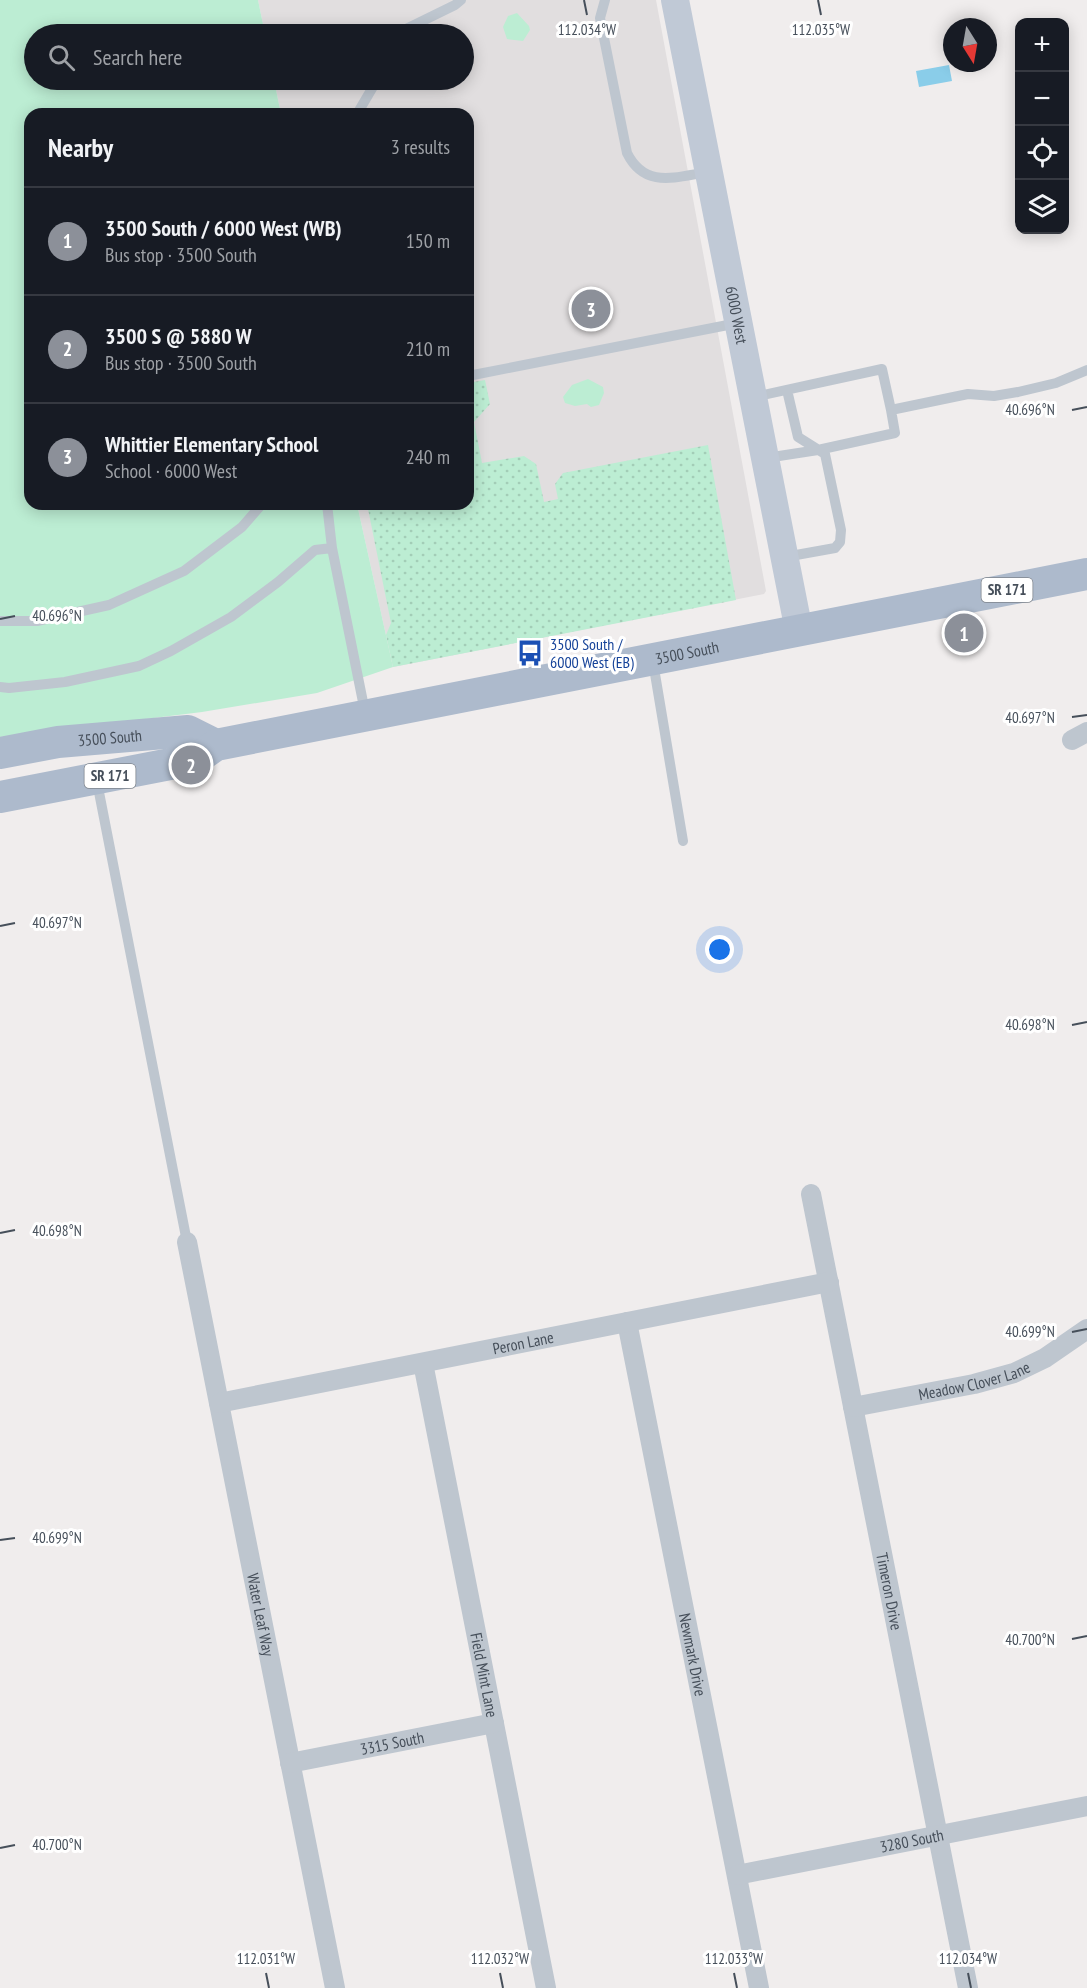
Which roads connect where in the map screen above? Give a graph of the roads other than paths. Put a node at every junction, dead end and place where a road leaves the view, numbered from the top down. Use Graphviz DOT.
graph roads {
  1 [pos="460,0"];
  2 [pos="605,0"];
  3 [pos="675,0"];
  4 [pos="416,24"];
  5 [pos="371,90"];
  6 [pos="361,108"];
  7 [pos="709,171"];
  8 [pos="739,323"];
  9 [pos="1087,370"];
  10 [pos="474,375"];
  11 [pos="787,390"];
  12 [pos="753,397"];
  13 [pos="891,410"];
  14 [pos="818,450"];
  15 [pos="765,458"];
  16 [pos="257,510"];
  17 [pos="328,510"];
  18 [pos="332,548"];
  19 [pos="785,557"];
  20 [pos="1087,574"];
  21 [pos="0,621"];
  22 [pos="800,631"];
  23 [pos="653,659"];
  24 [pos="0,687"];
  25 [pos="365,715"];
  26 [pos="216,745"];
  27 [pos="0,753"];
  28 [pos="96,778"];
  29 [pos="0,797"];
  30 [pos="683,841"];
  31 [pos="811,1194"];
  32 [pos="187,1242"];
  33 [pos="829,1282"];
  34 [pos="627,1322"];
  35 [pos="1087,1329"];
  36 [pos="423,1363"];
  37 [pos="219,1403"];
  38 [pos="853,1407"];
  39 [pos="494,1724"];
  40 [pos="290,1763"];
  41 [pos="1087,1806"];
  42 [pos="938,1835"];
  43 [pos="736,1875"];
  44 [pos="334,1988"];
  45 [pos="546,1988"];
  46 [pos="759,1988"];
  47 [pos="968,1988"];
  1 -- 4 [label="lane"];
  2 -- 7 [label="lane"];
  3 -- 7 [label="street, 6000 West"];
  5 -- 6 [label="lane"];
  7 -- 8 [label="street, 6000 West"];
  8 -- 10 [label="lane"];
  8 -- 12 [label="street, 6000 West"];
  9 -- 13 [label="lane"];
  11 -- 12 [label="lane"];
  11 -- 13 [label="lane"];
  11 -- 14 [label="lane"];
  12 -- 15 [label="street, 6000 West"];
  13 -- 14 [label="lane"];
  14 -- 15 [label="lane"];
  14 -- 19 [label="lane"];
  15 -- 19 [label="street, 6000 West"];
  16 -- 21 [label="lane"];
  17 -- 18 [label="lane"];
  18 -- 24 [label="lane"];
  18 -- 25 [label="lane"];
  19 -- 22 [label="street, 6000 West"];
  20 -- 22 [label="main road, 3500 South / SR 171"];
  22 -- 23 [label="main road, 3500 South / SR 171"];
  23 -- 25 [label="main road, 3500 South / SR 171"];
  23 -- 30 [label="lane"];
  25 -- 26 [label="main road, 3500 South / SR 171"];
  26 -- 27 [label="main road, 3500 South / SR 171"];
  26 -- 28 [label="main road, 3500 South / SR 171"];
  28 -- 29 [label="main road, 3500 South / SR 171"];
  28 -- 32 [label="lane"];
  31 -- 33 [label="street, Timeron Drive"];
  32 -- 37 [label="street, Water Leaf Way"];
  33 -- 34 [label="street, Peron Lane"];
  33 -- 38 [label="street, Timeron Drive"];
  34 -- 36 [label="street, Peron Lane"];
  34 -- 43 [label="street, Newmark Drive"];
  35 -- 38 [label="street, Meadow Clover Lane"];
  36 -- 37 [label="street, Peron Lane"];
  36 -- 39 [label="street, Field Mint Lane"];
  37 -- 40 [label="street, Water Leaf Way"];
  38 -- 42 [label="street, Timeron Drive"];
  39 -- 40 [label="street, 3315 South"];
  39 -- 45 [label="street, Field Mint Lane"];
  40 -- 44 [label="street, Water Leaf Way"];
  41 -- 42 [label="street, 3280 South"];
  42 -- 43 [label="street, 3280 South"];
  42 -- 47 [label="street, Timeron Drive"];
  43 -- 46 [label="street, Newmark Drive"];
}
